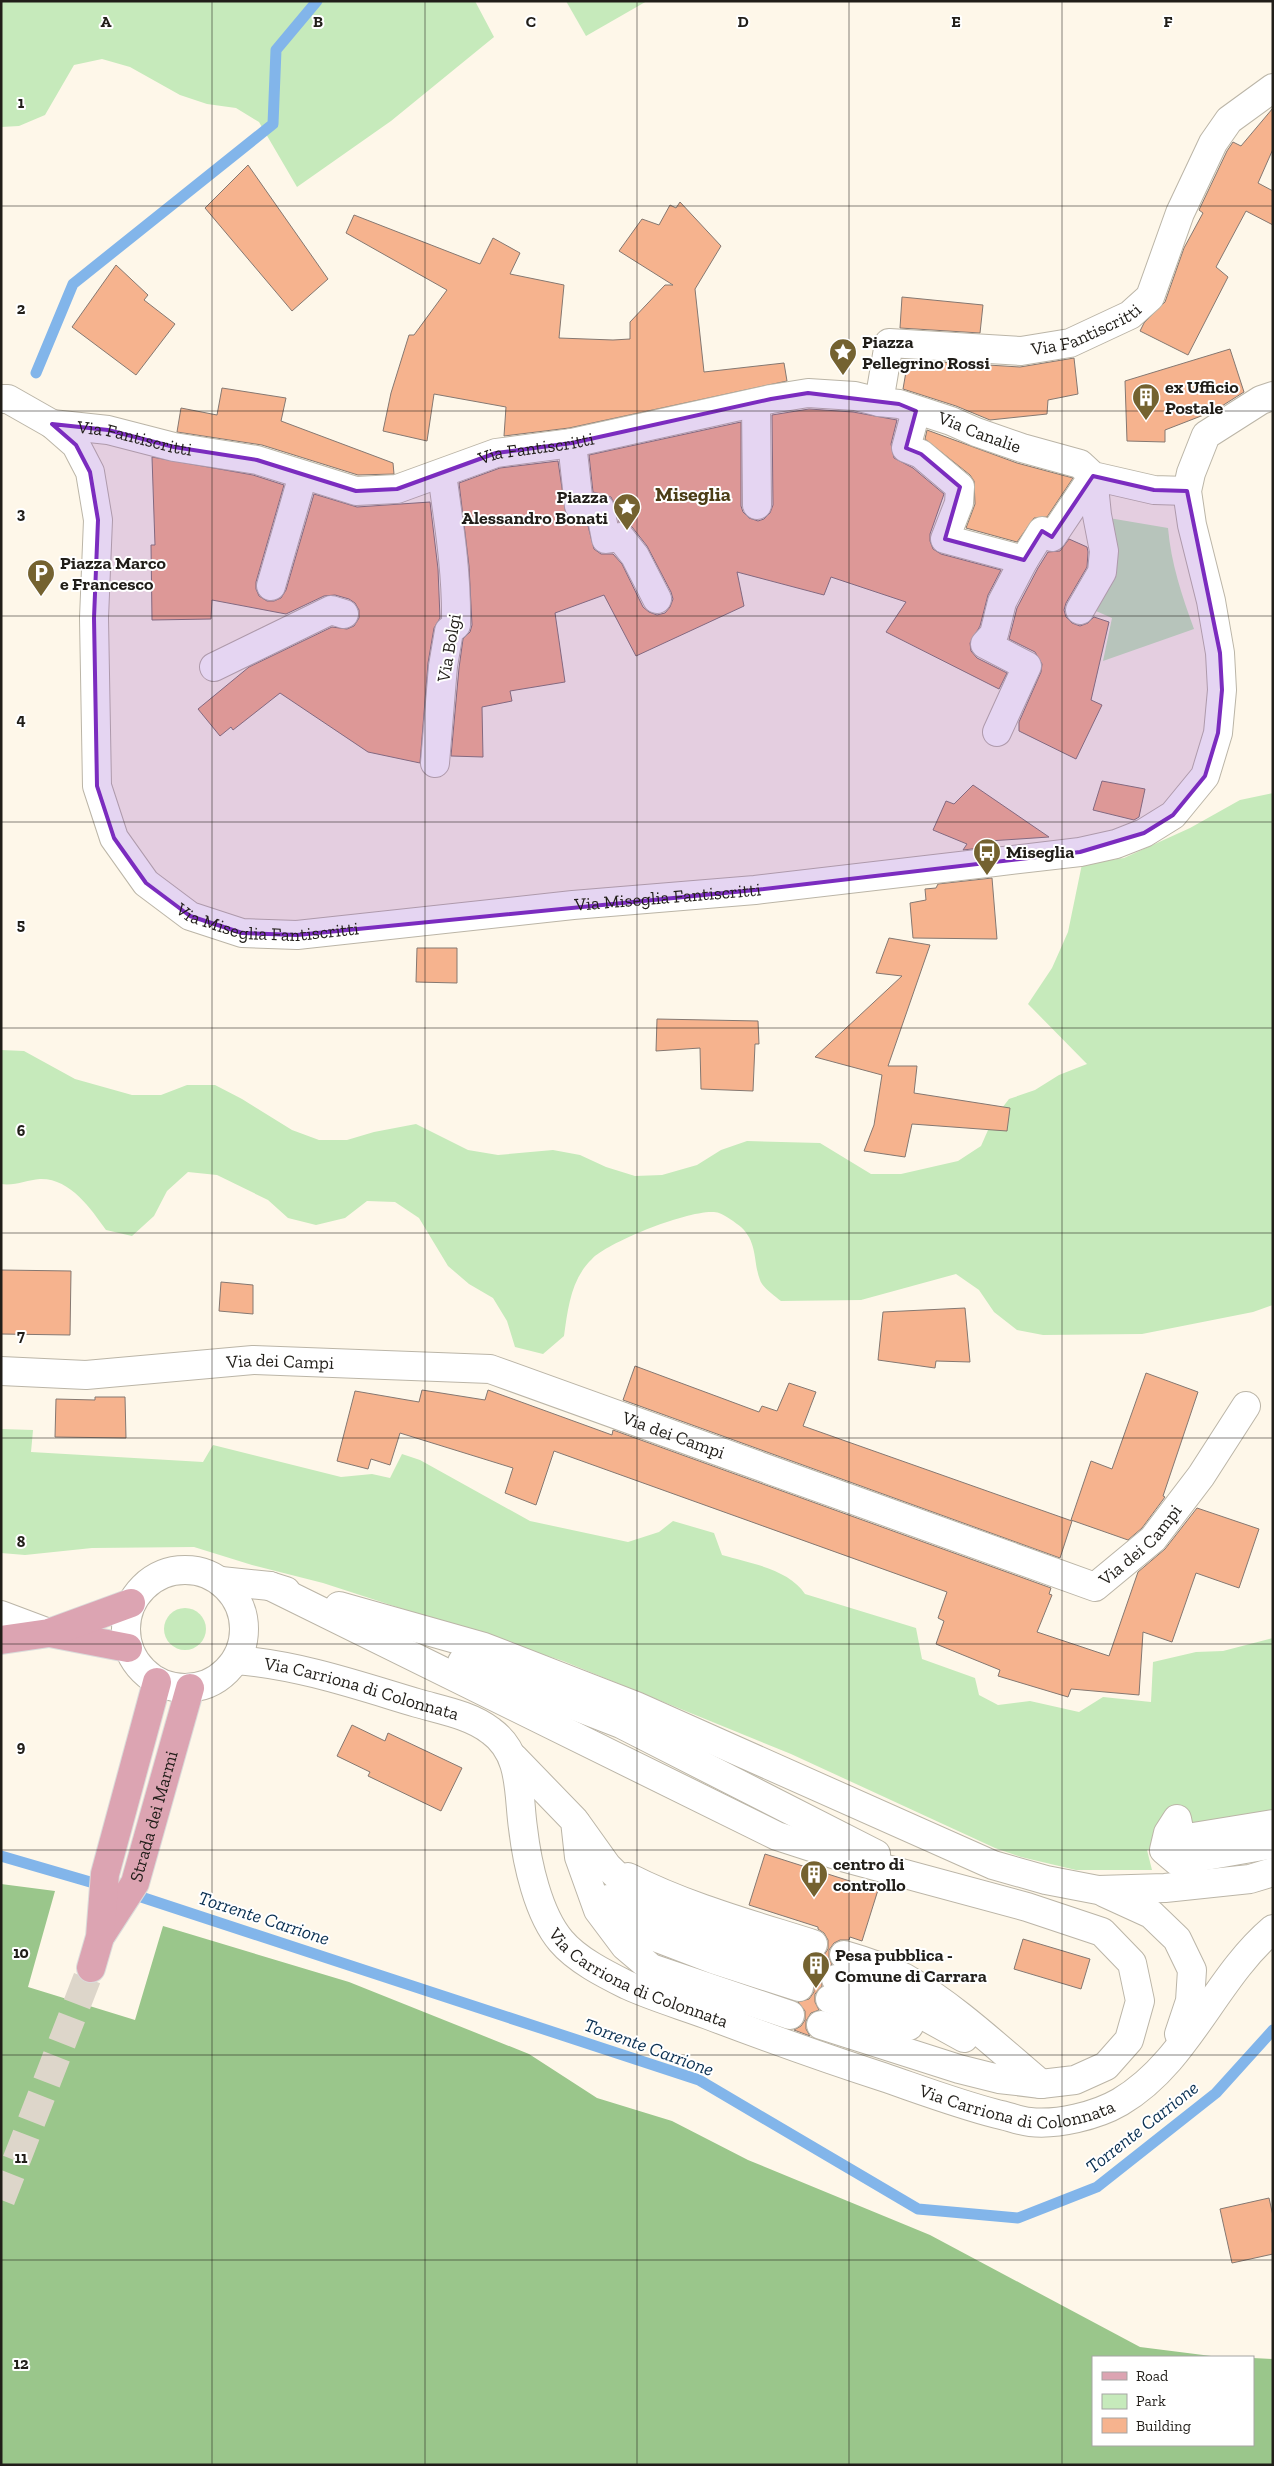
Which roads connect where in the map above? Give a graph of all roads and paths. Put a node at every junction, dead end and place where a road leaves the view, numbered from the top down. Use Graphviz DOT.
graph roads {
  1 [pos="1273,88"];
  2 [pos="1273,396"];
  3 [pos="1,399"];
  4 [pos="764,401"];
  5 [pos="879,402"];
  6 [pos="916,411"];
  7 [pos="52,424"];
  8 [pos="572,443"];
  9 [pos="1087,464"];
  10 [pos="442,474"];
  11 [pos="303,475"];
  12 [pos="1189,482"];
  13 [pos="758,505"];
  14 [pos="1024,560"];
  15 [pos="271,586"];
  16 [pos="658,600"];
  17 [pos="1080,610"];
  18 [pos="344,614"];
  19 [pos="214,667"];
  20 [pos="997,732"];
  21 [pos="435,763"];
  22 [pos="1,1371"];
  23 [pos="1246,1406"];
  24 [pos="221,1581"];
  25 [pos="270,1586"];
  26 [pos="131,1603"];
  27 [pos="1,1615"];
  28 [pos="49,1633"];
  29 [pos="1,1640"];
  30 [pos="128,1648"];
  31 [pos="236,1660"];
  32 [pos="157,1682"];
  33 [pos="190,1688"];
  34 [pos="513,1757"];
  35 [pos="575,1820"];
  36 [pos="1273,1824"];
  37 [pos="1273,1844"];
  38 [pos="1273,1872"];
  39 [pos="1098,1890"];
  40 [pos="1273,1929"];
  41 [pos="100,1937"];
  42 [pos="91,1968"];
  43 [pos="790,2015"];
  44 [pos="822,2025"];
  45 [pos="1170,2059"];
  46 [pos="1041,2084"];
  1 -- 5 [label="street, Via Fantiscritti"];
  2 -- 12 [label="street"];
  3 -- 7 [label="street"];
  4 -- 5 [label="street"];
  4 -- 8 [label="street, Via Fantiscritti"];
  4 -- 13 [label="street"];
  5 -- 6 [label="street, Via Canalie"];
  6 -- 9 [label="street, Via Canalie"];
  6 -- 14 [label="street"];
  7 -- 11 [label="street, Via Fantiscritti"];
  7 -- 12 [label="street, Via Miseglia Fantiscritti"];
  8 -- 10 [label="street, Via Fantiscritti"];
  8 -- 16 [label="street"];
  9 -- 12 [label="street, Via Canalie"];
  9 -- 14 [label="street"];
  9 -- 17 [label="street"];
  10 -- 11 [label="street, Via Fantiscritti"];
  10 -- 21 [label="street, Via Bolgi"];
  11 -- 15 [label="street"];
  14 -- 20 [label="street"];
  18 -- 19 [label="street"];
  22 -- 23 [label="street, Via dei Campi"];
  24 -- 25 [label="street, Via Carriona di Colonnata"];
  24 -- 26 [label="street, Via Carriona di Colonnata"];
  24 -- 31 [label="street, Via Carriona di Colonnata"];
  25 -- 39 [label="street, Via Carriona di Colonnata"];
  25 -- 46 [label="street"];
  26 -- 28 [label="main road, Via Carriona di Colonnata"];
  26 -- 30 [label="street, Via Carriona di Colonnata"];
  27 -- 28 [label="street"];
  28 -- 29 [label="main road, Via Carriona di Colonnata"];
  28 -- 30 [label="main road, Via Carriona di Colonnata"];
  30 -- 32 [label="street, Via Carriona di Colonnata"];
  31 -- 33 [label="street, Via Carriona di Colonnata"];
  31 -- 34 [label="street, Via Carriona di Colonnata"];
  32 -- 33 [label="street, Via Carriona di Colonnata"];
  32 -- 41 [label="main road, Strada dei Marmi"];
  33 -- 41 [label="main road, Strada dei Marmi"];
  34 -- 35 [label="street"];
  34 -- 45 [label="street, Via Carriona di Colonnata"];
  35 -- 35 [label="street"];
  35 -- 43 [label="street"];
  36 -- 37 [label="street"];
  38 -- 39 [label="street, Via Carriona di Colonnata"];
  39 -- 45 [label="street, Via Carriona di Colonnata"];
  40 -- 45 [label="street, Via Carriona di Colonnata"];
  41 -- 42 [label="main road, Strada dei Marmi"];
  44 -- 46 [label="street"];
  46 -- 46 [label="street"];
}
